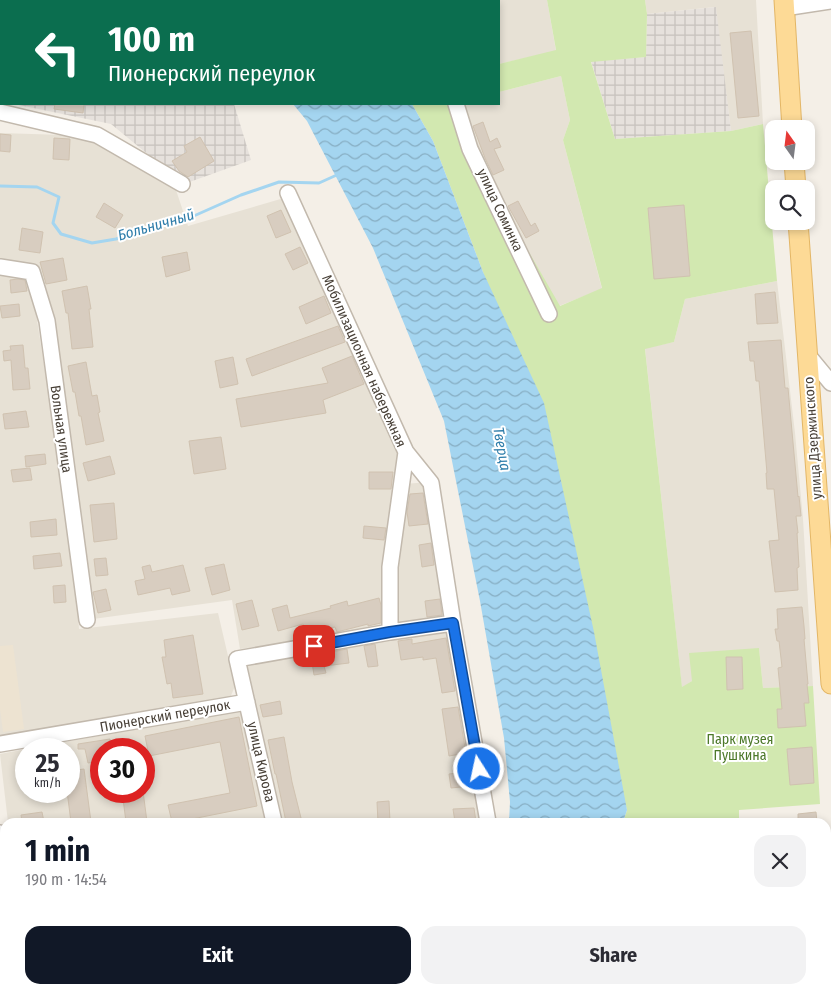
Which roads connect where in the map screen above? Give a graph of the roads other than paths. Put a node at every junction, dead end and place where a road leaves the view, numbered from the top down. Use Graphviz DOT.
graph roads {
  1 [pos="831,1"];
  2 [pos="784,4"];
  3 [pos="456,105"];
  4 [pos="0,112"];
  5 [pos="791,120"];
  6 [pos="182,184"];
  7 [pos="288,193"];
  8 [pos="799,230"];
  9 [pos="0,267"];
  10 [pos="549,314"];
  11 [pos="807,354"];
  12 [pos="831,383"];
  13 [pos="406,452"];
  14 [pos="87,620"];
  15 [pos="453,623"];
  16 [pos="390,632"];
  17 [pos="831,684"];
  18 [pos="248,702"];
  19 [pos="0,744"];
  20 [pos="273,818"];
  21 [pos="487,818"];
  1 -- 2 [label="street"];
  2 -- 5 [label="main road"];
  3 -- 10 [label="street, улица Соминка"];
  4 -- 6 [label="street"];
  7 -- 13 [label="street, Мобилизационная набережная"];
  8 -- 11 [label="main road, улица Дзержинского"];
  9 -- 14 [label="street, Вольная улица"];
  11 -- 12 [label="street"];
  11 -- 17 [label="main road, улица Дзержинского"];
  13 -- 15 [label="street, Мобилизационная набережная"];
  13 -- 16 [label="street"];
  15 -- 16 [label="street, Пионерский переулок"];
  15 -- 21 [label="street, Мобилизационная набережная"];
  16 -- 18 [label="street, Пионерский переулок"];
  18 -- 19 [label="street, Пионерский переулок"];
  18 -- 20 [label="street, улица Кирова"];
}
